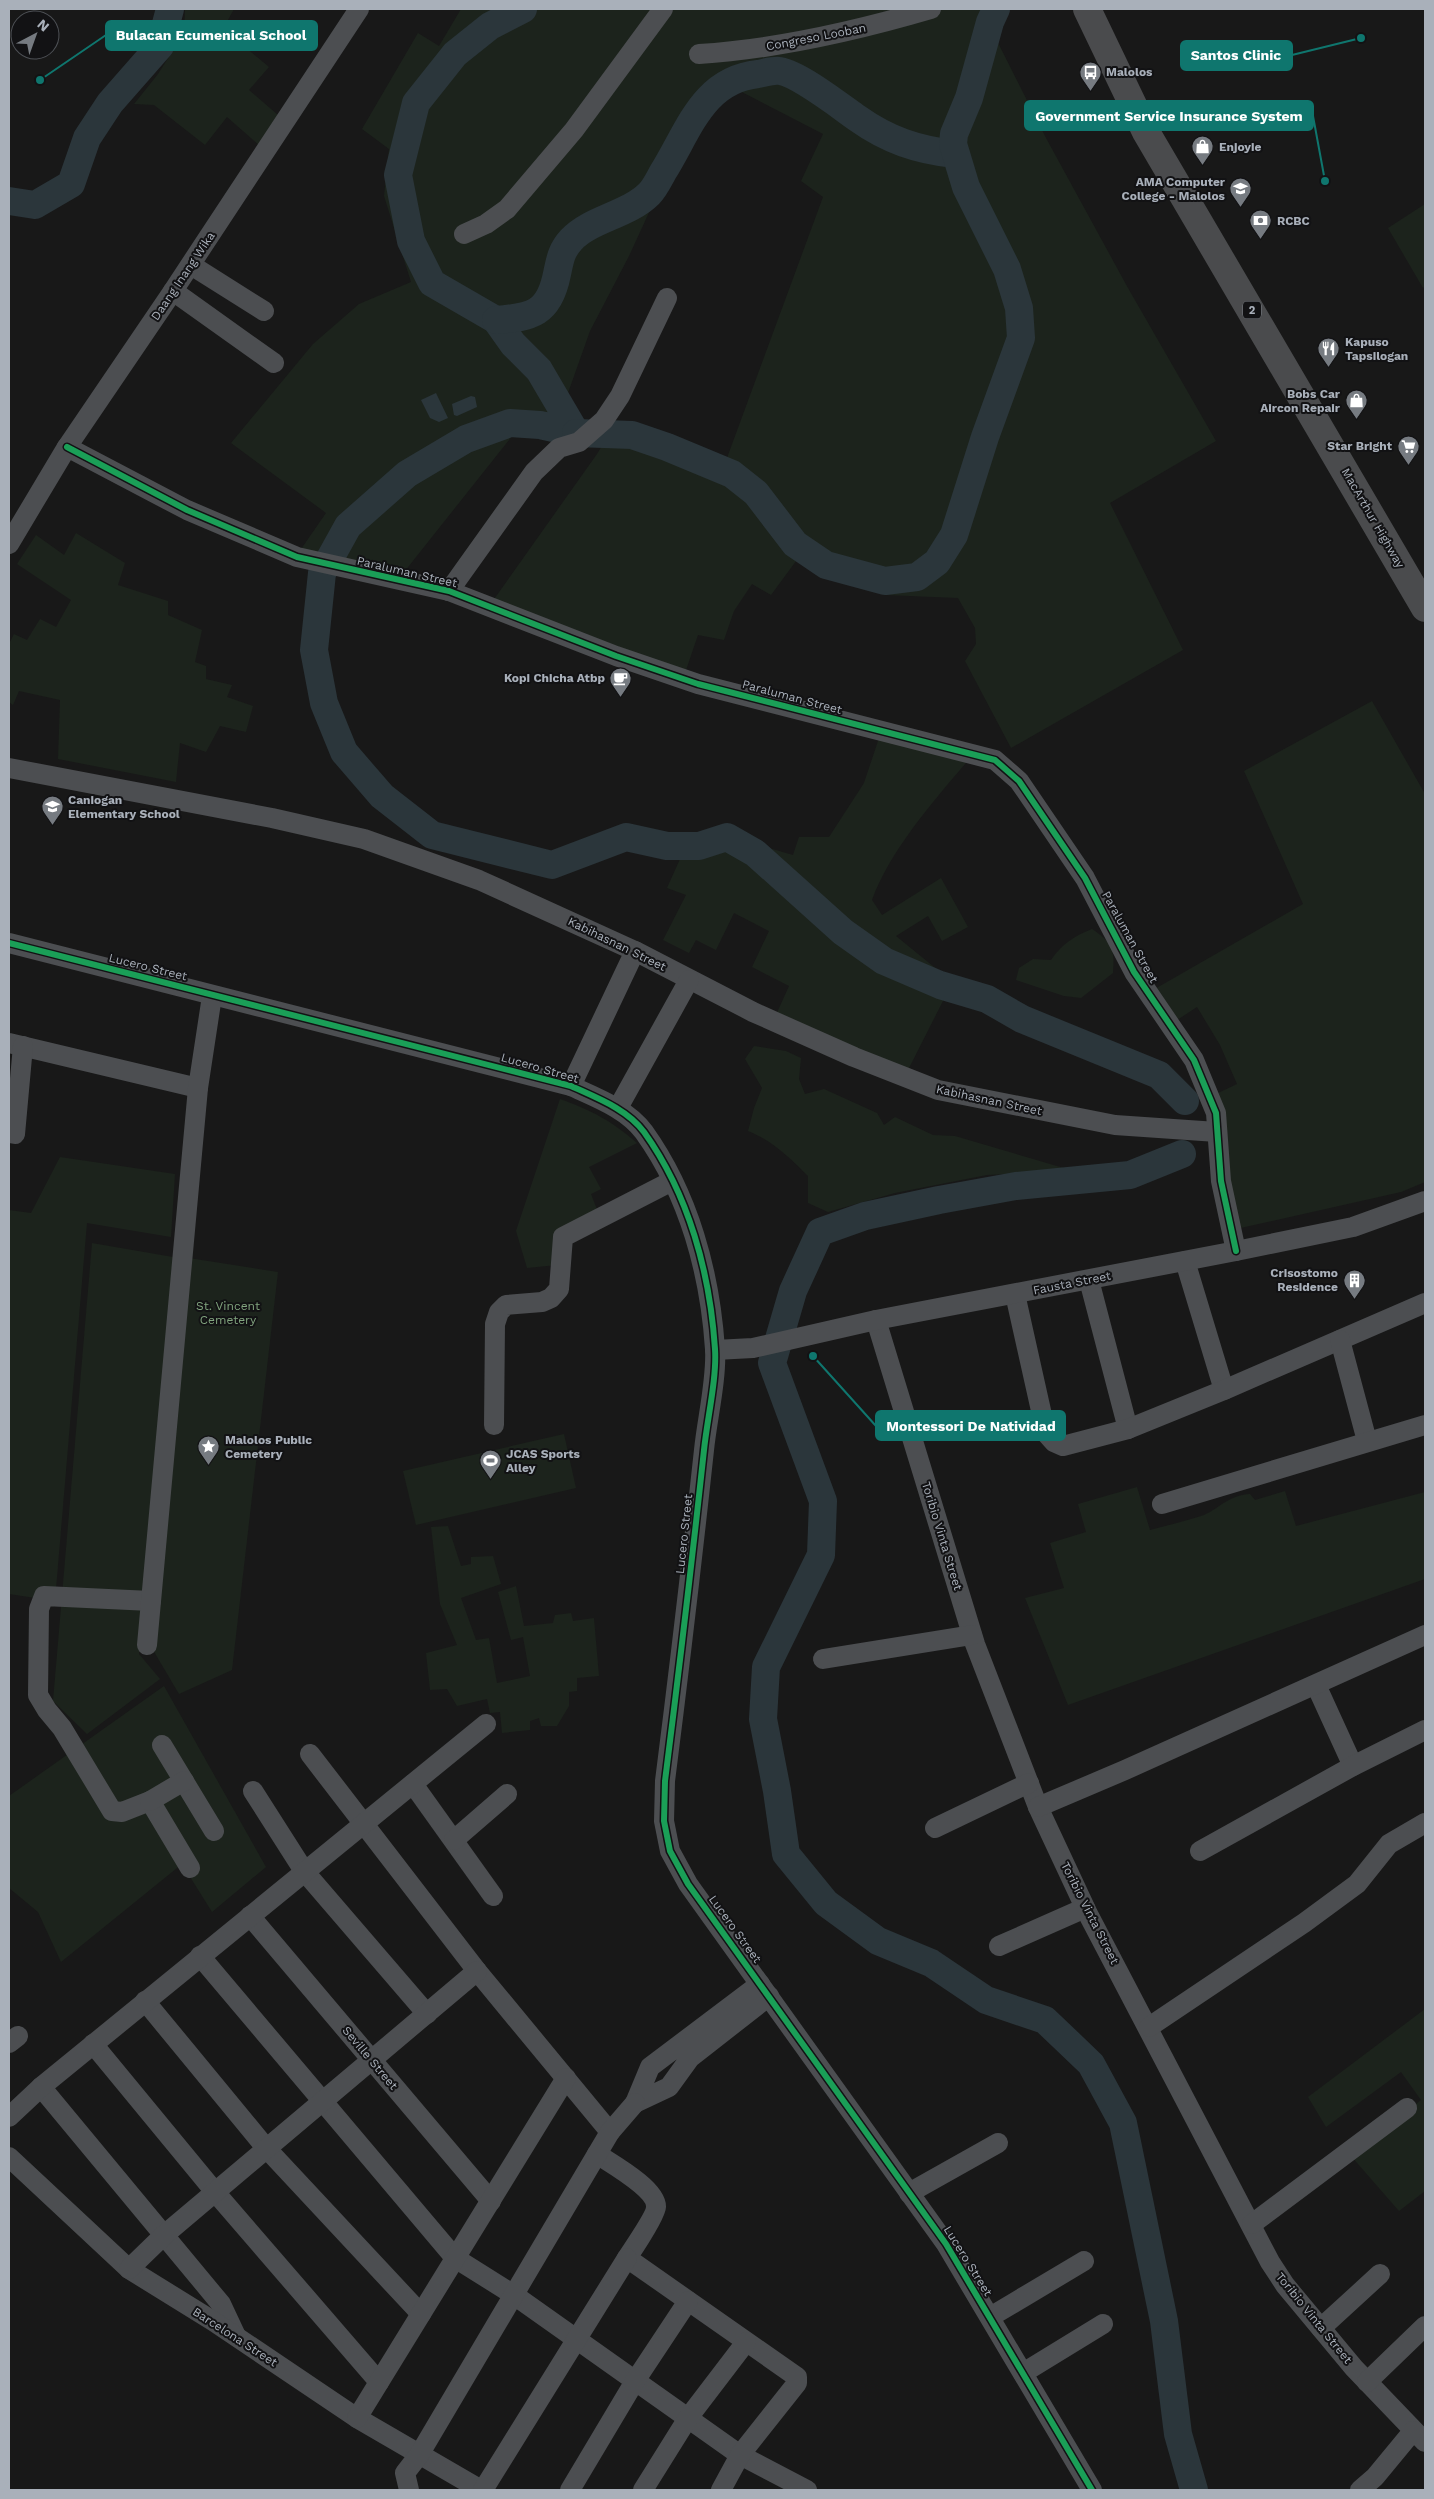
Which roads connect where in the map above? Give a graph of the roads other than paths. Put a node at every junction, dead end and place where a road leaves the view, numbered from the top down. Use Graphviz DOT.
graph roads {
  1 [pos="359,9"];
  2 [pos="662,9"];
  3 [pos="932,9"];
  4 [pos="1087,9"];
  5 [pos="699,54"];
  6 [pos="464,234"];
  7 [pos="191,264"];
  8 [pos="173,292"];
  9 [pos="667,298"];
  10 [pos="264,311"];
  11 [pos="274,362"];
  12 [pos="67,447"];
  13 [pos="9,544"];
  14 [pos="449,591"];
  15 [pos="1425,608"];
  16 [pos="9,768"];
  17 [pos="9,943"];
  18 [pos="635,951"];
  19 [pos="689,980"];
  20 [pos="212,996"];
  21 [pos="16,1045"];
  22 [pos="572,1086"];
  23 [pos="198,1088"];
  24 [pos="618,1108"];
  25 [pos="1217,1132"];
  26 [pos="9,1133"];
  27 [pos="672,1181"];
  28 [pos="1425,1201"];
  29 [pos="1236,1252"];
  30 [pos="1185,1261"];
  31 [pos="1089,1280"];
  32 [pos="1015,1294"];
  33 [pos="1425,1303"];
  34 [pos="876,1320"];
  35 [pos="1340,1340"];
  36 [pos="715,1350"];
  37 [pos="1224,1390"];
  38 [pos="1425,1425"];
  39 [pos="494,1426"];
  40 [pos="1128,1429"];
  41 [pos="1367,1441"];
  42 [pos="1162,1504"];
  43 [pos="151,1601"];
  44 [pos="972,1635"];
  45 [pos="1425,1635"];
  46 [pos="147,1645"];
  47 [pos="823,1659"];
  48 [pos="1316,1685"];
  49 [pos="486,1724"];
  50 [pos="1425,1730"];
  51 [pos="162,1745"];
  52 [pos="310,1754"];
  53 [pos="1353,1766"];
  54 [pos="184,1781"];
  55 [pos="1029,1782"];
  56 [pos="413,1784"];
  57 [pos="253,1791"];
  58 [pos="507,1794"];
  59 [pos="150,1801"];
  60 [pos="1038,1807"];
  61 [pos="1425,1823"];
  62 [pos="364,1825"];
  63 [pos="935,1828"];
  64 [pos="214,1831"];
  65 [pos="454,1840"];
  66 [pos="1200,1851"];
  67 [pos="190,1868"];
  68 [pos="304,1871"];
  69 [pos="493,1896"];
  70 [pos="1086,1908"];
  71 [pos="250,1916"];
  72 [pos="999,1946"];
  73 [pos="200,1956"];
  74 [pos="477,1971"];
  75 [pos="765,1990"];
  76 [pos="145,2001"];
  77 [pos="427,2014"];
  78 [pos="1149,2027"];
  79 [pos="93,2044"];
  80 [pos="664,2056"];
  81 [pos="372,2060"];
  82 [pos="678,2072"];
  83 [pos="566,2078"];
  84 [pos="40,2087"];
  85 [pos="322,2102"];
  86 [pos="635,2103"];
  87 [pos="1407,2108"];
  88 [pos="9,2117"];
  89 [pos="610,2132"];
  90 [pos="998,2142"];
  91 [pos="267,2148"];
  92 [pos="597,2154"];
  93 [pos="9,2157"];
  94 [pos="215,2192"];
  95 [pos="909,2193"];
  96 [pos="490,2201"];
  97 [pos="1252,2224"];
  98 [pos="163,2236"];
  99 [pos="455,2258"];
  100 [pos="627,2258"];
  101 [pos="1084,2261"];
  102 [pos="129,2269"];
  103 [pos="1380,2274"];
  104 [pos="514,2295"];
  105 [pos="688,2302"];
  106 [pos="421,2314"];
  107 [pos="990,2317"];
  108 [pos="1103,2324"];
  109 [pos="1425,2326"];
  110 [pos="1321,2328"];
  111 [pos="237,2338"];
  112 [pos="577,2339"];
  113 [pos="746,2342"];
  114 [pos="1023,2373"];
  115 [pos="635,2381"];
  116 [pos="379,2382"];
  117 [pos="1367,2382"];
  118 [pos="357,2418"];
  119 [pos="688,2418"];
  120 [pos="1419,2436"];
  121 [pos="419,2455"];
  122 [pos="740,2455"];
  123 [pos="409,2490"];
  124 [pos="482,2490"];
  125 [pos="570,2490"];
  126 [pos="643,2490"];
  127 [pos="721,2490"];
  128 [pos="807,2490"];
  129 [pos="1092,2490"];
  130 [pos="1360,2490"];
  1 -- 7 [label="street, Daang Inang Wika"];
  2 -- 6 [label="street"];
  3 -- 5 [label="street, Congreso Looban"];
  4 -- 15 [label="highway, MacArthur Highway / 2"];
  7 -- 8 [label="street, Daang Inang Wika"];
  7 -- 10 [label="street"];
  8 -- 11 [label="street"];
  8 -- 12 [label="street, Daang Inang Wika"];
  9 -- 14 [label="street"];
  12 -- 13 [label="street, Daang Inang Wika"];
  12 -- 14 [label="street, Paraluman Street"];
  14 -- 25 [label="street, Paraluman Street"];
  16 -- 18 [label="street, Kabihasnan Street"];
  17 -- 20 [label="street, Lucero Street"];
  18 -- 19 [label="street, Kabihasnan Street"];
  18 -- 22 [label="street"];
  19 -- 24 [label="street"];
  19 -- 25 [label="street, Kabihasnan Street"];
  20 -- 22 [label="street, Lucero Street"];
  20 -- 23 [label="street"];
  21 -- 23 [label="street"];
  21 -- 26 [label="street"];
  22 -- 24 [label="street, Lucero Street"];
  23 -- 43 [label="street"];
  24 -- 27 [label="street, Lucero Street"];
  25 -- 29 [label="street, Paraluman Street"];
  27 -- 36 [label="street, Lucero Street"];
  27 -- 39 [label="street"];
  28 -- 29 [label="street, Fausta Street"];
  29 -- 30 [label="street, Fausta Street"];
  30 -- 31 [label="street, Fausta Street"];
  30 -- 37 [label="street"];
  31 -- 32 [label="street, Fausta Street"];
  31 -- 40 [label="street"];
  32 -- 34 [label="street, Fausta Street"];
  32 -- 40 [label="street"];
  33 -- 35 [label="street"];
  34 -- 36 [label="street, Fausta Street"];
  34 -- 44 [label="street, Toribio Vinta Street"];
  35 -- 37 [label="street"];
  35 -- 41 [label="street"];
  36 -- 75 [label="street, Lucero Street"];
  37 -- 40 [label="street"];
  38 -- 41 [label="street"];
  41 -- 42 [label="street"];
  43 -- 46 [label="street"];
  43 -- 59 [label="street"];
  44 -- 47 [label="street"];
  44 -- 55 [label="street, Toribio Vinta Street"];
  45 -- 48 [label="street"];
  48 -- 53 [label="street"];
  48 -- 60 [label="street"];
  49 -- 56 [label="street"];
  50 -- 53 [label="street"];
  51 -- 54 [label="street"];
  52 -- 62 [label="street"];
  53 -- 66 [label="street"];
  54 -- 59 [label="street"];
  54 -- 64 [label="street"];
  55 -- 60 [label="street, Toribio Vinta Street"];
  55 -- 63 [label="street"];
  56 -- 62 [label="street"];
  56 -- 65 [label="street"];
  57 -- 68 [label="street"];
  58 -- 65 [label="street"];
  59 -- 67 [label="street"];
  60 -- 70 [label="street, Toribio Vinta Street"];
  61 -- 78 [label="street"];
  62 -- 68 [label="street"];
  62 -- 74 [label="street"];
  65 -- 69 [label="street"];
  68 -- 71 [label="street"];
  68 -- 77 [label="street"];
  70 -- 72 [label="street"];
  70 -- 78 [label="street, Toribio Vinta Street"];
  71 -- 73 [label="street"];
  71 -- 81 [label="street, Seville Street"];
  73 -- 76 [label="street"];
  73 -- 85 [label="street"];
  74 -- 77 [label="street"];
  74 -- 83 [label="street"];
  75 -- 80 [label="street"];
  75 -- 82 [label="street"];
  75 -- 95 [label="street, Lucero Street"];
  76 -- 79 [label="street"];
  76 -- 91 [label="street"];
  77 -- 81 [label="street"];
  78 -- 97 [label="street, Toribio Vinta Street"];
  79 -- 84 [label="street"];
  79 -- 94 [label="street"];
  80 -- 82 [label="street"];
  80 -- 86 [label="street"];
  81 -- 85 [label="street"];
  81 -- 96 [label="street, Seville Street"];
  82 -- 86 [label="street"];
  83 -- 89 [label="street"];
  83 -- 96 [label="street"];
  84 -- 88 [label="street"];
  84 -- 98 [label="street"];
  85 -- 91 [label="street"];
  85 -- 99 [label="street"];
  86 -- 89 [label="street"];
  87 -- 97 [label="street"];
  89 -- 92 [label="street"];
  90 -- 95 [label="street"];
  91 -- 94 [label="street"];
  91 -- 106 [label="street"];
  92 -- 100 [label="street"];
  92 -- 104 [label="street"];
  93 -- 102 [label="street, Barcelona Street"];
  94 -- 98 [label="street"];
  94 -- 116 [label="street"];
  95 -- 107 [label="street, Lucero Street"];
  96 -- 99 [label="street"];
  97 -- 110 [label="street, Toribio Vinta Street"];
  98 -- 102 [label="street"];
  98 -- 111 [label="street"];
  99 -- 104 [label="street"];
  99 -- 106 [label="street"];
  100 -- 105 [label="street"];
  100 -- 112 [label="street"];
  101 -- 107 [label="street"];
  102 -- 111 [label="street, Barcelona Street"];
  103 -- 110 [label="street"];
  104 -- 112 [label="street"];
  104 -- 121 [label="street"];
  105 -- 113 [label="street"];
  105 -- 115 [label="street"];
  106 -- 116 [label="street"];
  107 -- 114 [label="street, Lucero Street"];
  108 -- 114 [label="street"];
  109 -- 117 [label="street"];
  110 -- 117 [label="street, Toribio Vinta Street"];
  111 -- 118 [label="street, Barcelona Street"];
  112 -- 115 [label="street"];
  112 -- 124 [label="street"];
  113 -- 119 [label="street"];
  113 -- 122 [label="street"];
  114 -- 129 [label="street, Lucero Street"];
  115 -- 119 [label="street"];
  115 -- 125 [label="street"];
  116 -- 118 [label="street"];
  117 -- 120 [label="street, Toribio Vinta Street"];
  118 -- 121 [label="street, Barcelona Street"];
  119 -- 122 [label="street"];
  119 -- 126 [label="street"];
  120 -- 130 [label="street"];
  121 -- 123 [label="street"];
  121 -- 124 [label="street, Barcelona Street"];
  122 -- 127 [label="street"];
  122 -- 128 [label="street"];
}
